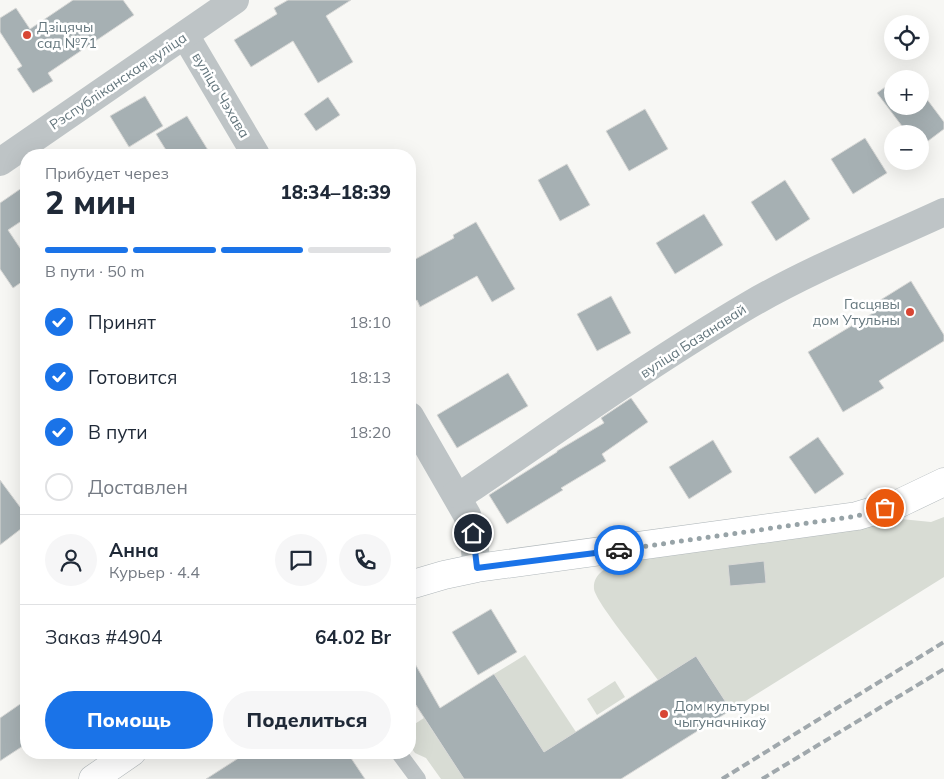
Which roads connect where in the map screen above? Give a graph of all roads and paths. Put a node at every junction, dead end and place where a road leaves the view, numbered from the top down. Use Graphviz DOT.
graph roads {
  1 [pos="235,0"];
  2 [pos="185,35"];
  3 [pos="252,149"];
  4 [pos="0,162"];
  5 [pos="944,212"];
  6 [pos="416,426"];
  7 [pos="944,482"];
  8 [pos="456,494"];
  9 [pos="477,568"];
  10 [pos="416,583"];
  11 [pos="122,759"];
  12 [pos="403,759"];
  13 [pos="93,779"];
  14 [pos="418,779"];
  1 -- 2 [label="street, Рэспубліканская вуліца"];
  2 -- 3 [label="street, вуліца Чэхава"];
  2 -- 4 [label="street, Рэспубліканская вуліца"];
  5 -- 8 [label="street, вуліца Базанавай"];
  6 -- 8 [label="street"];
  7 -- 9 [label="main road"];
  8 -- 9 [label="street"];
  9 -- 10 [label="main road"];
  11 -- 13 [label="main road"];
  12 -- 14 [label="lane"];
}
